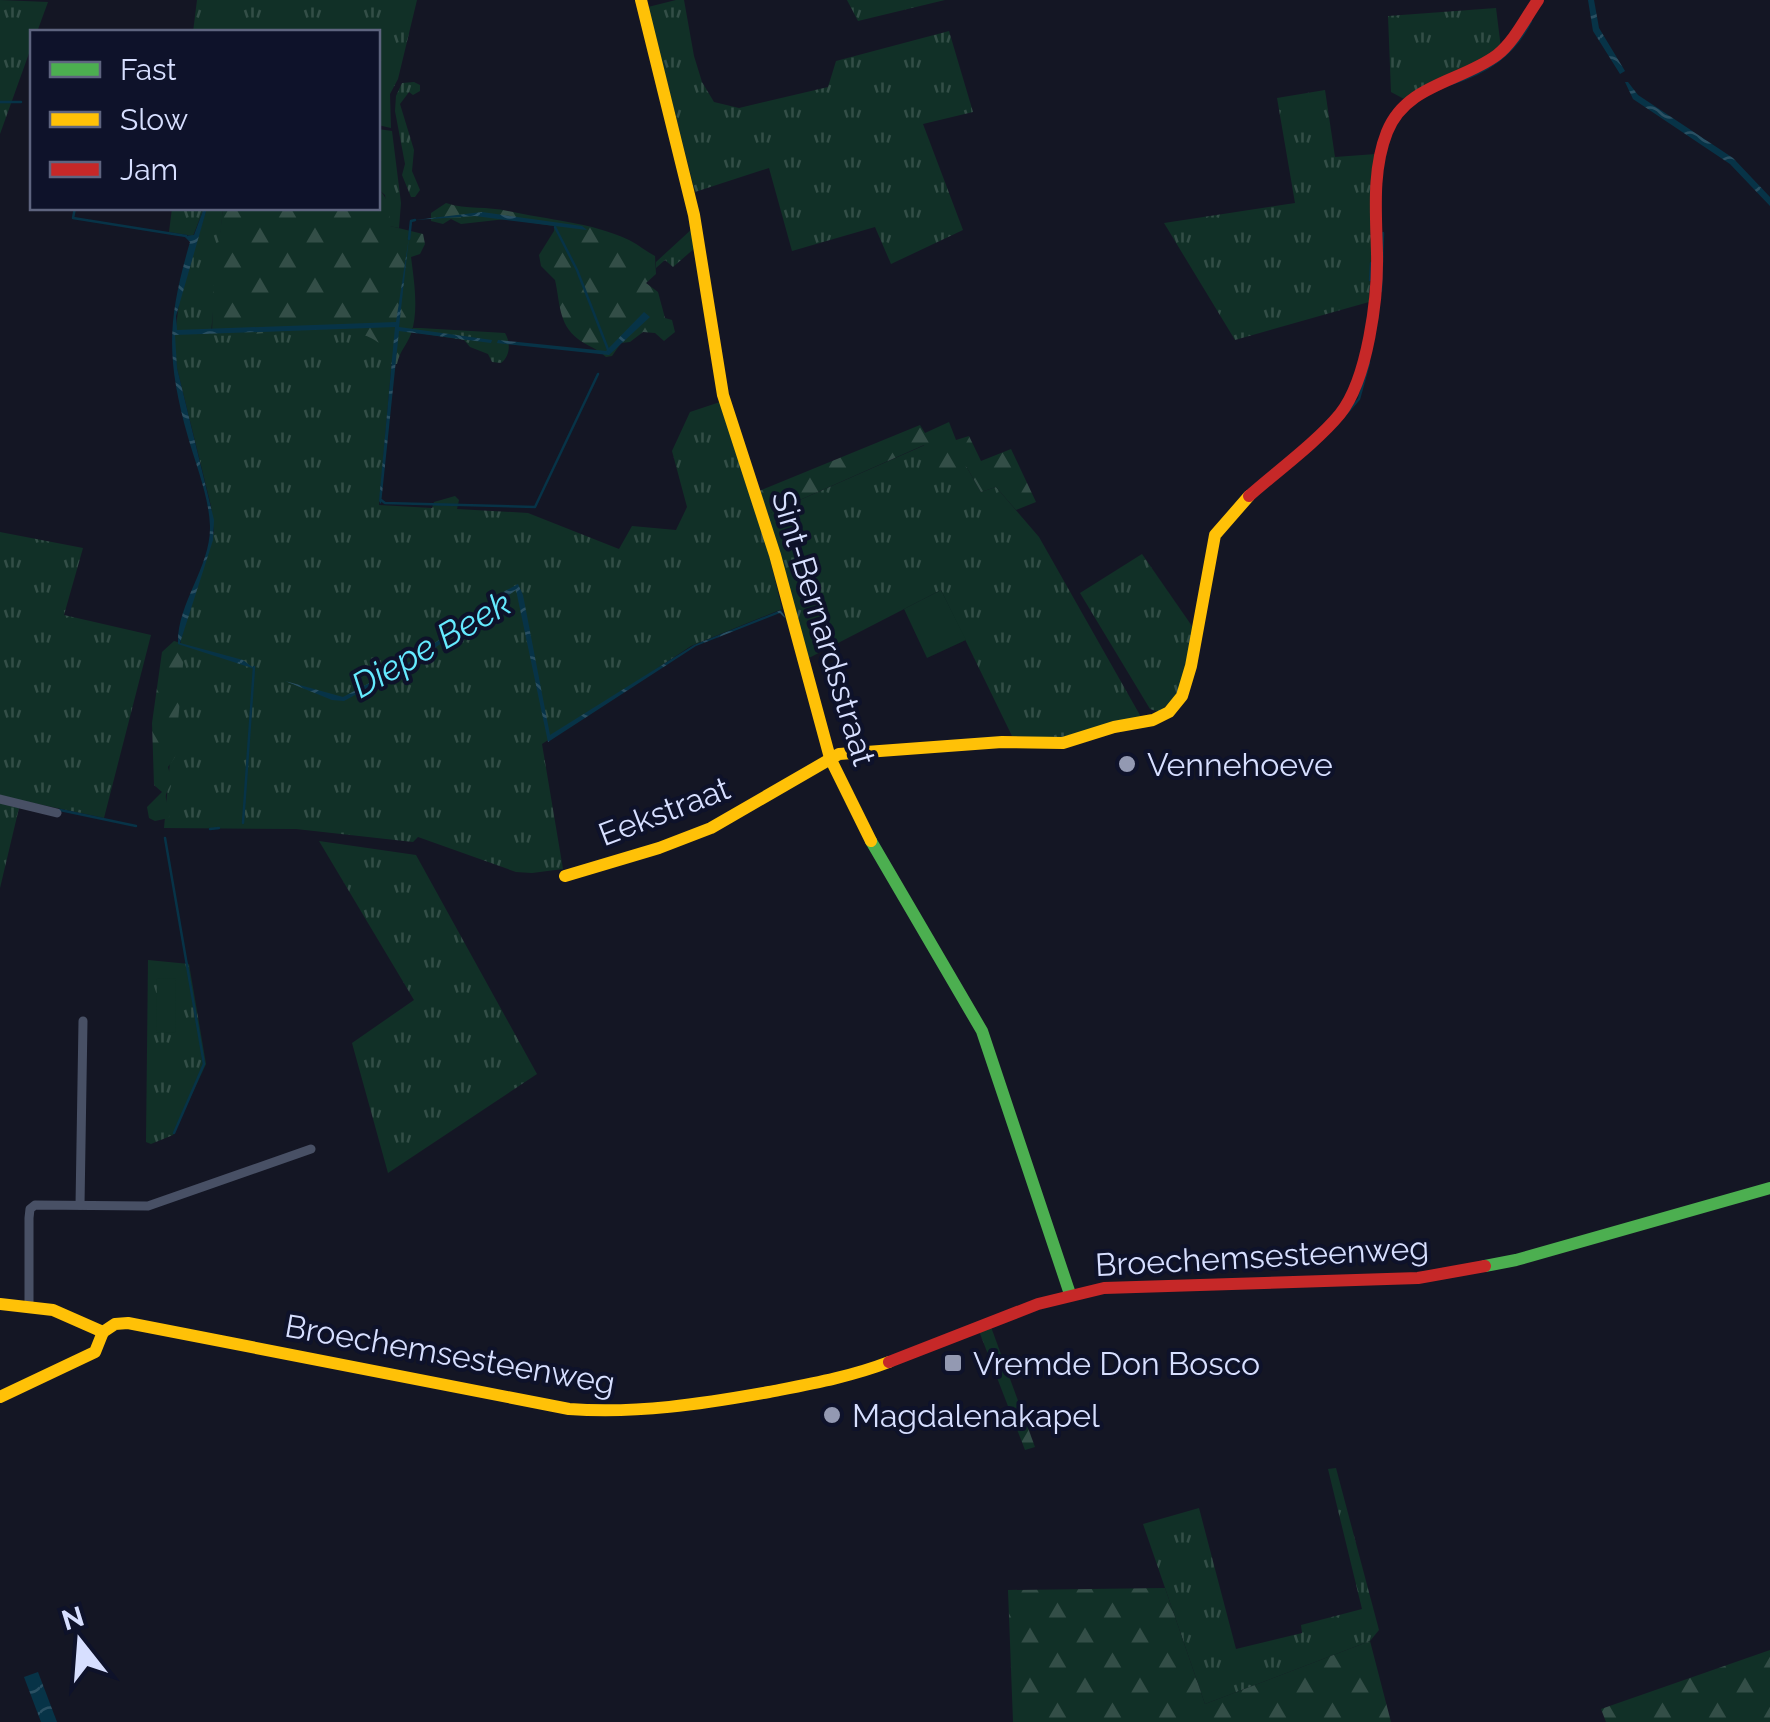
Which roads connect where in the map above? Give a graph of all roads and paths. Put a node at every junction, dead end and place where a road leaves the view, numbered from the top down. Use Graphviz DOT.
graph roads {
  1 [pos="641,0"];
  2 [pos="1538,0"];
  3 [pos="830,758"];
  4 [pos="0,799"];
  5 [pos="57,813"];
  6 [pos="564,876"];
  7 [pos="83,1020"];
  8 [pos="311,1150"];
  9 [pos="1770,1188"];
  10 [pos="80,1204"];
  11 [pos="1070,1294"];
  12 [pos="0,1304"];
  13 [pos="29,1305"];
  14 [pos="102,1332"];
  15 [pos="0,1396"];
  1 -- 3 [label="street, Sint-Bernardsstraat"];
  2 -- 3 [label="street"];
  3 -- 6 [label="street, Eekstraat"];
  3 -- 11 [label="street, Sint-Bernardsstraat"];
  4 -- 5 [label="street"];
  7 -- 10 [label="street"];
  8 -- 10 [label="street"];
  9 -- 11 [label="street, Broechemsesteenweg"];
  10 -- 13 [label="street"];
  11 -- 14 [label="street, Broechemsesteenweg"];
  12 -- 13 [label="street"];
  13 -- 14 [label="street"];
  14 -- 15 [label="street"];
}
